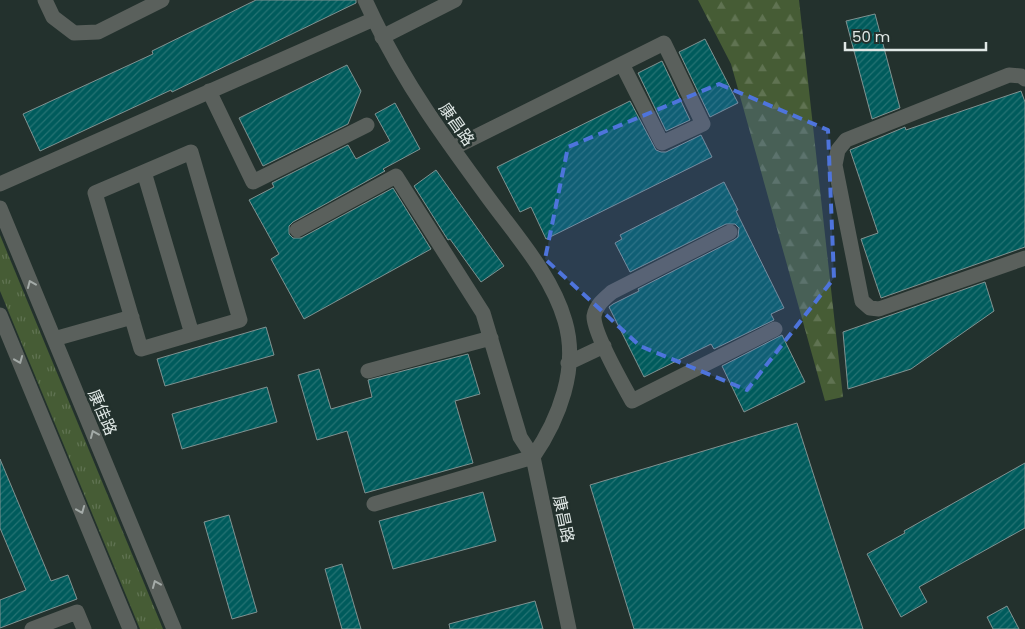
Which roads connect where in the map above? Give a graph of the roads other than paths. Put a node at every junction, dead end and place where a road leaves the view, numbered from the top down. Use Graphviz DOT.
graph roads {
  1 [pos="45,0"];
  2 [pos="162,0"];
  3 [pos="365,0"];
  4 [pos="455,0"];
  5 [pos="374,19"];
  6 [pos="382,37"];
  7 [pos="622,64"];
  8 [pos="1025,79"];
  9 [pos="209,92"];
  10 [pos="367,125"];
  11 [pos="453,148"];
  12 [pos="144,172"];
  13 [pos="0,184"];
  14 [pos="0,208"];
  15 [pos="297,230"];
  16 [pos="730,232"];
  17 [pos="1025,258"];
  18 [pos="0,314"];
  19 [pos="132,317"];
  20 [pos="775,329"];
  21 [pos="192,334"];
  22 [pos="491,338"];
  23 [pos="54,339"];
  24 [pos="604,346"];
  25 [pos="568,363"];
  26 [pos="368,371"];
  27 [pos="533,457"];
  28 [pos="374,504"];
  29 [pos="32,629"];
  30 [pos="84,629"];
  31 [pos="130,629"];
  32 [pos="174,629"];
  33 [pos="570,629"];
  1 -- 2 [label="street"];
  3 -- 5 [label="street, 康昌路"];
  4 -- 6 [label="street"];
  5 -- 6 [label="street, 康昌路"];
  5 -- 9 [label="street"];
  6 -- 11 [label="street, 康昌路"];
  7 -- 7 [label="street"];
  7 -- 11 [label="street"];
  8 -- 17 [label="street"];
  9 -- 10 [label="street"];
  9 -- 13 [label="street"];
  11 -- 25 [label="street, 康昌路"];
  12 -- 19 [label="street"];
  12 -- 21 [label="street"];
  12 -- 21 [label="street"];
  23 -- 14 [label="street, 康佳路, one-way"];
  15 -- 22 [label="street"];
  16 -- 24 [label="street"];
  18 -- 31 [label="street, one-way"];
  19 -- 21 [label="street"];
  19 -- 23 [label="street"];
  20 -- 24 [label="street"];
  22 -- 26 [label="street"];
  22 -- 27 [label="street"];
  32 -- 23 [label="street, 康佳路, one-way"];
  24 -- 25 [label="street"];
  25 -- 27 [label="street, 康昌路"];
  27 -- 28 [label="street"];
  27 -- 33 [label="street, 康昌路"];
  29 -- 30 [label="street"];
}
